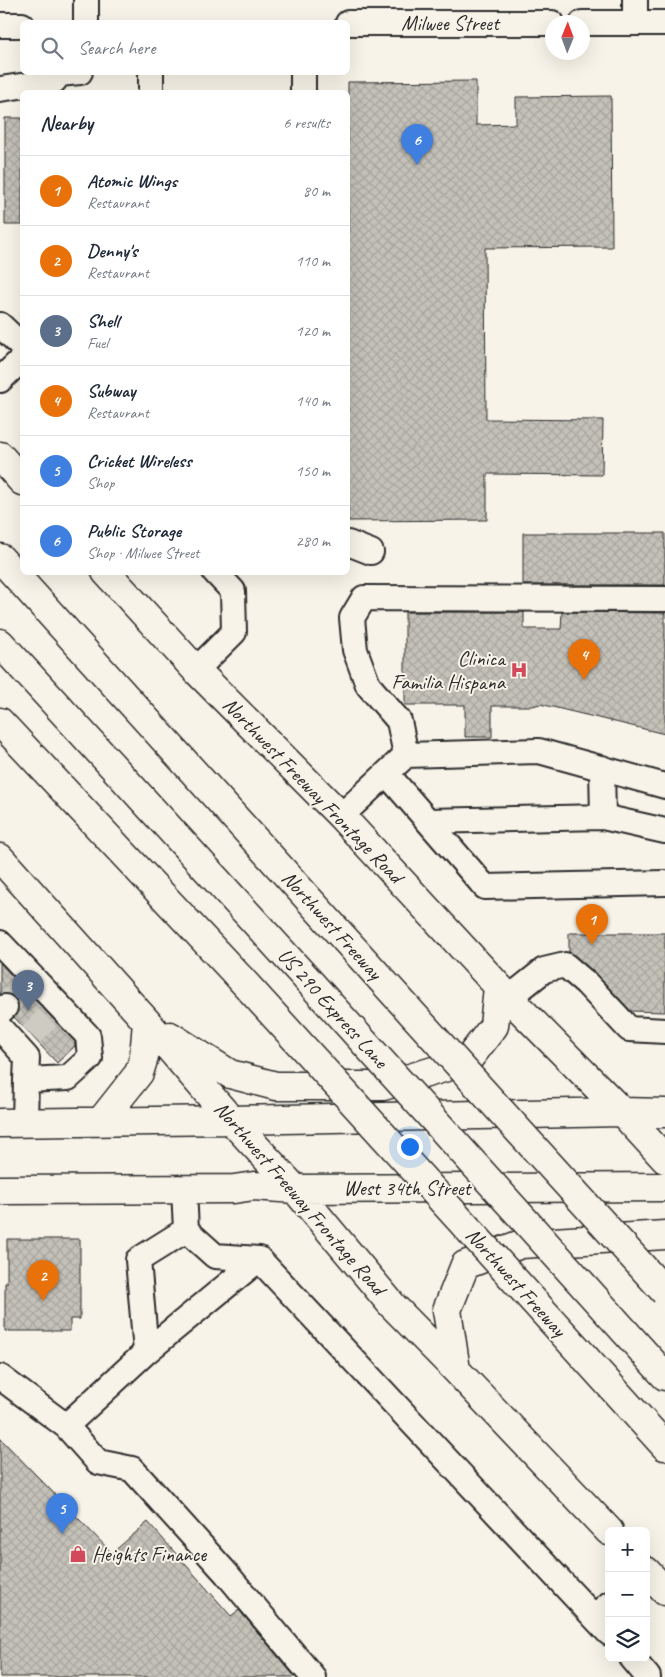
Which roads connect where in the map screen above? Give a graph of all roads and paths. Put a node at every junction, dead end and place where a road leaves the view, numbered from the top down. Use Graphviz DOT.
graph roads {
  1 [pos="86,0"];
  2 [pos="635,11"];
  3 [pos="86,20"];
  4 [pos="590,21"];
  5 [pos="350,23"];
  6 [pos="545,23"];
  7 [pos="665,23"];
  8 [pos="0,25"];
  9 [pos="20,25"];
  10 [pos="58,75"];
  11 [pos="151,75"];
  12 [pos="303,75"];
  13 [pos="0,89"];
  14 [pos="151,90"];
  15 [pos="303,90"];
  16 [pos="0,326"];
  17 [pos="20,355"];
  18 [pos="20,360"];
  19 [pos="0,380"];
  20 [pos="0,456"];
  21 [pos="20,479"];
  22 [pos="350,545"];
  23 [pos="370,552"];
  24 [pos="0,558"];
  25 [pos="109,575"];
  26 [pos="218,575"];
  27 [pos="665,599"];
  28 [pos="0,642"];
  29 [pos="196,670"];
  30 [pos="0,722"];
  31 [pos="406,755"];
  32 [pos="602,768"];
  33 [pos="387,774"];
  34 [pos="665,786"];
  35 [pos="341,816"];
  36 [pos="602,817"];
  37 [pos="428,821"];
  38 [pos="665,831"];
  39 [pos="0,858"];
  40 [pos="665,883"];
  41 [pos="2,949"];
  42 [pos="504,992"];
  43 [pos="2,1016"];
  44 [pos="147,1022"];
  45 [pos="665,1031"];
  46 [pos="26,1080"];
  47 [pos="622,1112"];
  48 [pos="665,1113"];
  49 [pos="231,1120"];
  50 [pos="13,1122"];
  51 [pos="101,1122"];
  52 [pos="665,1159"];
  53 [pos="665,1187"];
  54 [pos="184,1189"];
  55 [pos="295,1189"];
  56 [pos="0,1190"];
  57 [pos="186,1230"];
  58 [pos="665,1235"];
  59 [pos="259,1259"];
  60 [pos="665,1292"];
  61 [pos="146,1352"];
  62 [pos="456,1370"];
  63 [pos="665,1376"];
  64 [pos="0,1377"];
  65 [pos="66,1426"];
  66 [pos="665,1446"];
  67 [pos="605,1527"];
  68 [pos="647,1572"];
  69 [pos="665,1592"];
  70 [pos="604,1618"];
  71 [pos="635,1662"];
  72 [pos="313,1677"];
  73 [pos="648,1677"];
  1 -- 3 [label="street"];
  2 -- 4 [label="street"];
  2 -- 7 [label="street"];
  5 -- 6 [label="street, Milwee Street"];
  8 -- 9 [label="street"];
  10 -- 13 [label="street"];
  11 -- 14 [label="street"];
  12 -- 15 [label="street"];
  16 -- 17 [label="street"];
  18 -- 19 [label="street"];
  20 -- 21 [label="main road"];
  22 -- 23 [label="street"];
  24 -- 60 [label="main road, Northwest Freeway, bridge"];
  25 -- 29 [label="main road, Northwest Freeway Frontage Road"];
  26 -- 29 [label="street"];
  27 -- 31 [label="street"];
  28 -- 63 [label="main road, US 290 Express Lane, bridge"];
  29 -- 35 [label="main road, Northwest Freeway Frontage Road"];
  30 -- 66 [label="main road, Northwest Freeway, bridge"];
  31 -- 32 [label="street"];
  31 -- 33 [label="street"];
  32 -- 34 [label="street"];
  32 -- 36 [label="street"];
  33 -- 35 [label="street"];
  33 -- 37 [label="street"];
  35 -- 42 [label="main road, Northwest Freeway Frontage Road"];
  36 -- 37 [label="street"];
  36 -- 38 [label="street"];
  37 -- 40 [label="street"];
  39 -- 44 [label="main road, Northwest Freeway Frontage Road"];
  41 -- 46 [label="street"];
  42 -- 44 [label="main road"];
  42 -- 45 [label="street"];
  42 -- 47 [label="main road, Northwest Freeway Frontage Road"];
  43 -- 46 [label="street"];
  44 -- 49 [label="main road, Northwest Freeway Frontage Road"];
  44 -- 51 [label="main road"];
  46 -- 50 [label="street"];
  47 -- 48 [label="main road"];
  47 -- 49 [label="main road"];
  47 -- 52 [label="main road, Northwest Freeway Frontage Road"];
  49 -- 51 [label="main road"];
  49 -- 55 [label="main road, Northwest Freeway Frontage Road"];
  50 -- 51 [label="main road"];
  53 -- 55 [label="main road, West 34th Street"];
  54 -- 55 [label="main road, West 34th Street"];
  54 -- 56 [label="main road, West 34th Street"];
  54 -- 57 [label="street"];
  55 -- 62 [label="main road, Northwest Freeway Frontage Road"];
  57 -- 59 [label="street"];
  57 -- 61 [label="street"];
  58 -- 62 [label="main road"];
  59 -- 61 [label="street"];
  59 -- 70 [label="street"];
  61 -- 65 [label="street"];
  62 -- 67 [label="main road, Northwest Freeway Frontage Road"];
  64 -- 65 [label="street"];
  65 -- 72 [label="street"];
  68 -- 69 [label="main road"];
  71 -- 73 [label="street"];
}
